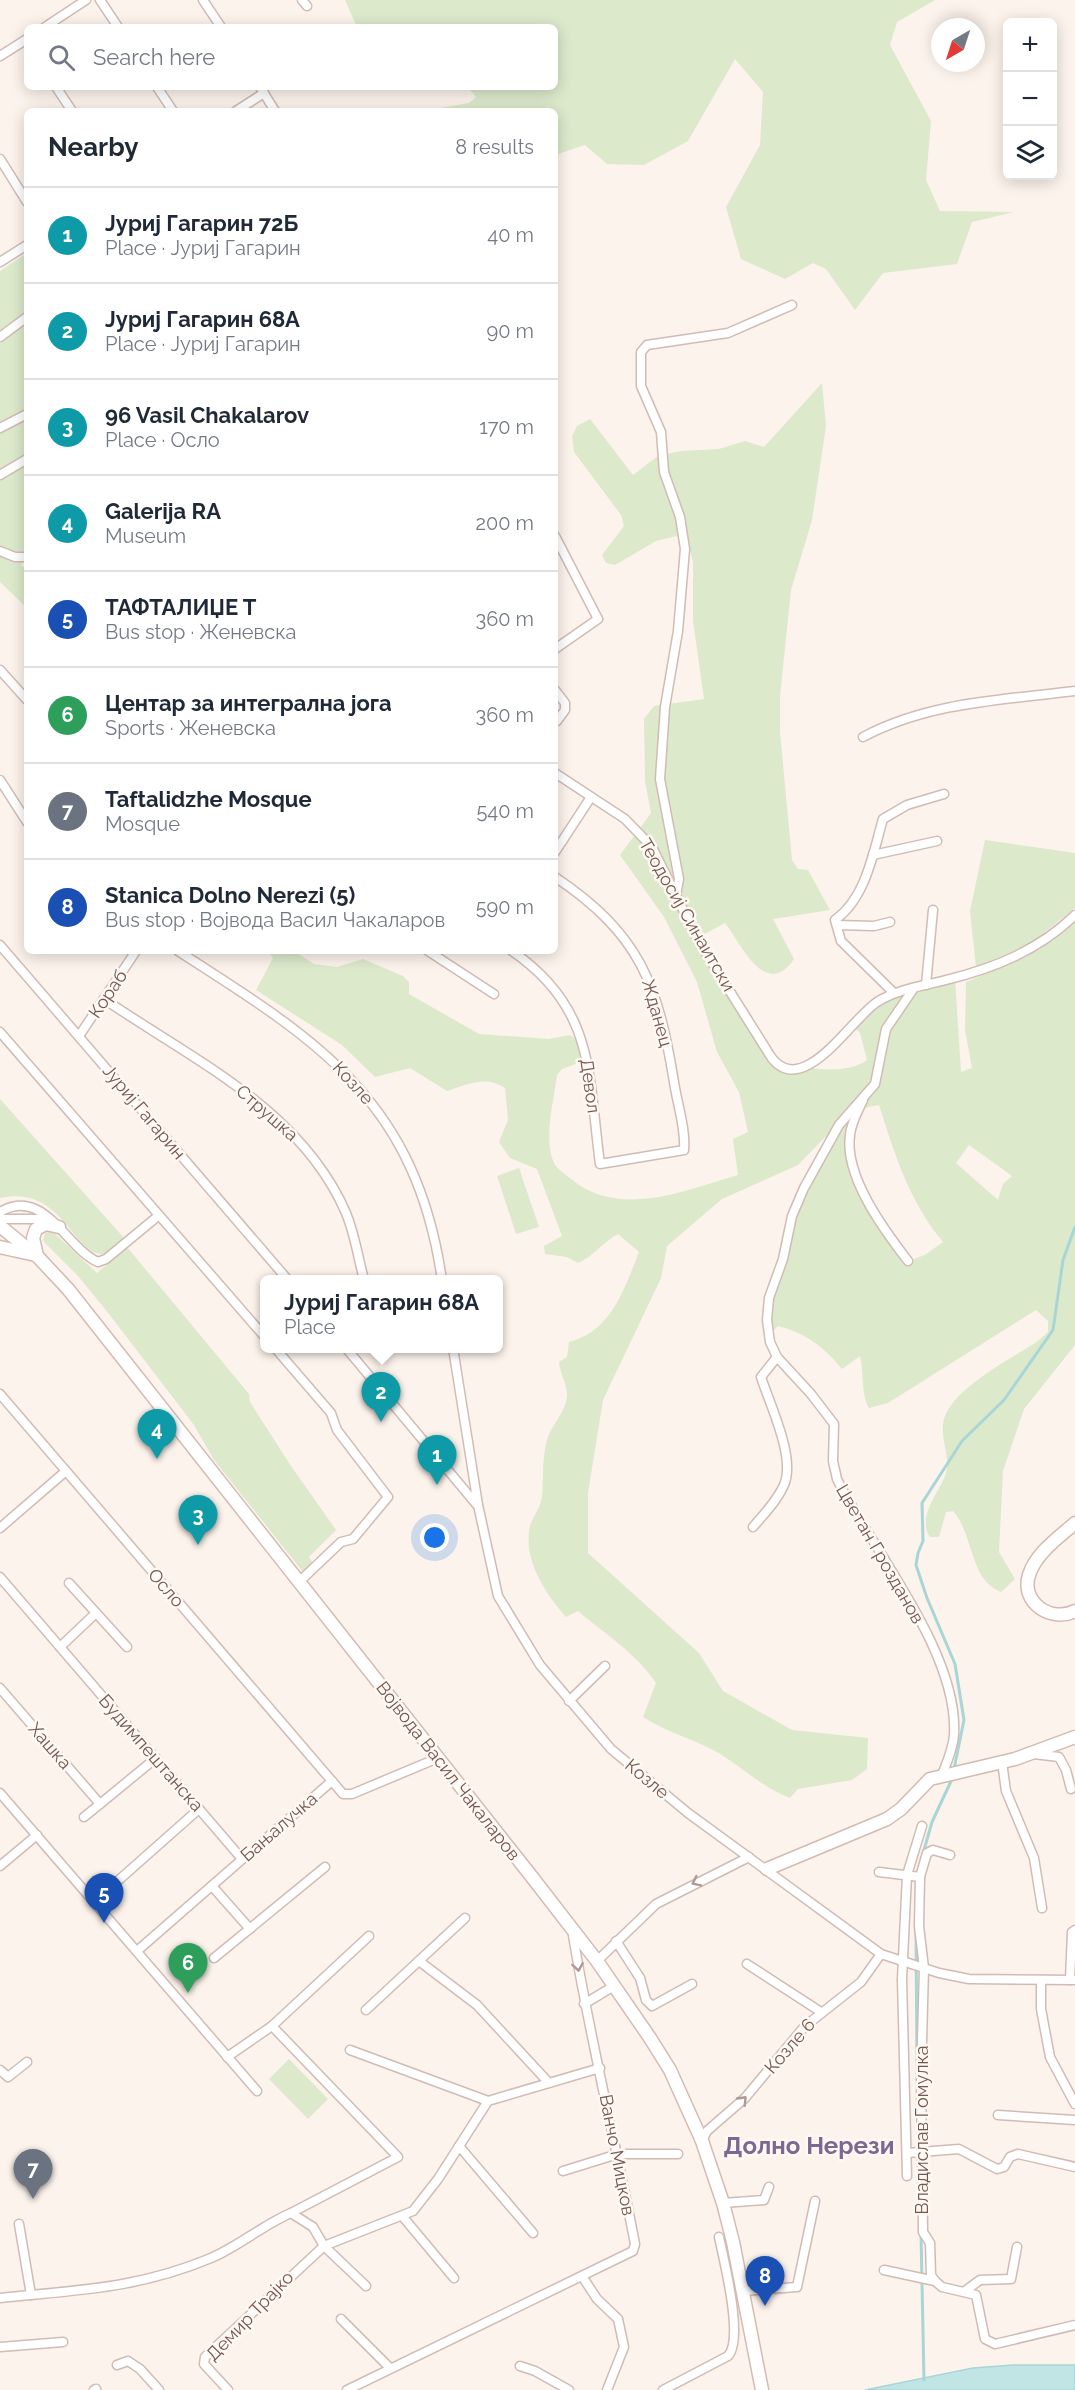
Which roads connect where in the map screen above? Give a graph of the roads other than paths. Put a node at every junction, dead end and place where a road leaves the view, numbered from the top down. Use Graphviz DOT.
graph roads {
  1 [pos="86,0"];
  2 [pos="100,0"];
  3 [pos="203,0"];
  4 [pos="50,24"];
  5 [pos="116,24"];
  6 [pos="219,24"];
  7 [pos="24,41"];
  8 [pos="0,56"];
  9 [pos="58,90"];
  10 [pos="159,90"];
  11 [pos="262,90"];
  12 [pos="70,108"];
  13 [pos="171,108"];
  14 [pos="241,108"];
  15 [pos="273,108"];
  16 [pos="0,159"];
  17 [pos="24,197"];
  18 [pos="24,247"];
  19 [pos="0,262"];
  20 [pos="792,305"];
  21 [pos="24,319"];
  22 [pos="0,338"];
  23 [pos="24,416"];
  24 [pos="0,428"];
  25 [pos="24,461"];
  26 [pos="0,475"];
  27 [pos="558,542"];
  28 [pos="0,551"];
  29 [pos="24,557"];
  30 [pos="558,647"];
  31 [pos="0,670"];
  32 [pos="1075,691"];
  33 [pos="558,694"];
  34 [pos="24,697"];
  35 [pos="558,720"];
  36 [pos="863,737"];
  37 [pos="558,775"];
  38 [pos="0,780"];
  39 [pos="944,794"];
  40 [pos="591,797"];
  41 [pos="24,817"];
  42 [pos="937,841"];
  43 [pos="558,847"];
  44 [pos="873,855"];
  45 [pos="558,879"];
  46 [pos="676,895"];
  47 [pos="933,910"];
  48 [pos="1075,915"];
  49 [pos="890,922"];
  50 [pos="837,925"];
  51 [pos="0,945"];
  52 [pos="134,954"];
  53 [pos="182,954"];
  54 [pos="433,954"];
  55 [pos="516,954"];
  56 [pos="926,985"];
  57 [pos="914,988"];
  58 [pos="893,992"];
  59 [pos="494,994"];
  60 [pos="104,999"];
  61 [pos="0,1032"];
  62 [pos="79,1036"];
  63 [pos="864,1097"];
  64 [pos="684,1150"];
  65 [pos="0,1212"];
  66 [pos="158,1216"];
  67 [pos="0,1219"];
  68 [pos="56,1223"];
  69 [pos="0,1226"];
  70 [pos="0,1247"];
  71 [pos="38,1257"];
  72 [pos="908,1261"];
  73 [pos="284,1275"];
  74 [pos="363,1275"];
  75 [pos="441,1275"];
  76 [pos="260,1331"];
  77 [pos="278,1353"];
  78 [pos="350,1353"];
  79 [pos="454,1353"];
  80 [pos="777,1357"];
  81 [pos="0,1394"];
  82 [pos="66,1472"];
  83 [pos="478,1505"];
  84 [pos="1075,1523"];
  85 [pos="753,1527"];
  86 [pos="0,1528"];
  87 [pos="0,1576"];
  88 [pos="299,1582"];
  89 [pos="69,1583"];
  90 [pos="1075,1611"];
  91 [pos="96,1613"];
  92 [pos="60,1647"];
  93 [pos="127,1647"];
  94 [pos="604,1666"];
  95 [pos="0,1688"];
  96 [pos="569,1701"];
  97 [pos="1075,1737"];
  98 [pos="1031,1754"];
  99 [pos="156,1758"];
  100 [pos="438,1758"];
  101 [pos="1002,1762"];
  102 [pos="942,1775"];
  103 [pos="332,1781"];
  104 [pos="1071,1789"];
  105 [pos="0,1793"];
  106 [pos="100,1804"];
  107 [pos="199,1809"];
  108 [pos="84,1817"];
  109 [pos="922,1826"];
  110 [pos="37,1835"];
  111 [pos="950,1854"];
  112 [pos="749,1857"];
  113 [pos="242,1859"];
  114 [pos="0,1866"];
  115 [pos="325,1867"];
  116 [pos="767,1869"];
  117 [pos="879,1872"];
  118 [pos="907,1875"];
  119 [pos="920,1877"];
  120 [pos="212,1886"];
  121 [pos="94,1902"];
  122 [pos="1042,1908"];
  123 [pos="465,1918"];
  124 [pos="250,1929"];
  125 [pos="572,1929"];
  126 [pos="1075,1930"];
  127 [pos="369,1936"];
  128 [pos="616,1941"];
  129 [pos="137,1952"];
  130 [pos="881,1954"];
  131 [pos="214,1958"];
  132 [pos="419,1961"];
  133 [pos="597,1961"];
  134 [pos="905,1961"];
  135 [pos="747,1964"];
  136 [pos="924,1968"];
  137 [pos="1041,1980"];
  138 [pos="1073,1980"];
  139 [pos="692,1984"];
  140 [pos="614,1986"];
  141 [pos="584,2004"];
  142 [pos="366,2010"];
  143 [pos="821,2012"];
  144 [pos="272,2026"];
  145 [pos="906,2044"];
  146 [pos="922,2044"];
  147 [pos="350,2050"];
  148 [pos="227,2058"];
  149 [pos="27,2062"];
  150 [pos="600,2068"];
  151 [pos="0,2070"];
  152 [pos="1065,2081"];
  153 [pos="549,2083"];
  154 [pos="1075,2083"];
  155 [pos="257,2091"];
  156 [pos="488,2101"];
  157 [pos="1075,2104"];
  158 [pos="999,2115"];
  159 [pos="1075,2120"];
  160 [pos="702,2141"];
  161 [pos="459,2146"];
  162 [pos="907,2153"];
  163 [pos="922,2153"];
  164 [pos="618,2154"];
  165 [pos="678,2154"];
  166 [pos="1075,2167"];
  167 [pos="563,2171"];
  168 [pos="908,2176"];
  169 [pos="769,2187"];
  170 [pos="815,2201"];
  171 [pos="723,2203"];
  172 [pos="291,2213"];
  173 [pos="403,2217"];
  174 [pos="19,2224"];
  175 [pos="533,2233"];
  176 [pos="719,2237"];
  177 [pos="324,2246"];
  178 [pos="1017,2247"];
  179 [pos="884,2270"];
  180 [pos="582,2276"];
  181 [pos="454,2278"];
  182 [pos="934,2282"];
  183 [pos="366,2286"];
  184 [pos="742,2291"];
  185 [pos="965,2291"];
  186 [pos="31,2295"];
  187 [pos="0,2298"];
  188 [pos="341,2319"];
  189 [pos="1075,2325"];
  190 [pos="63,2342"];
  191 [pos="0,2347"];
  192 [pos="117,2365"];
  193 [pos="519,2366"];
  194 [pos="390,2368"];
  195 [pos="159,2390"];
  196 [pos="228,2390"];
  197 [pos="347,2390"];
  198 [pos="569,2390"];
  199 [pos="607,2390"];
  200 [pos="663,2390"];
  201 [pos="762,2390"];
  1 -- 4 [label="street"];
  2 -- 5 [label="street"];
  3 -- 6 [label="street"];
  7 -- 8 [label="street"];
  9 -- 12 [label="street"];
  10 -- 13 [label="street"];
  11 -- 14 [label="street"];
  11 -- 15 [label="street"];
  16 -- 17 [label="street"];
  18 -- 19 [label="street"];
  20 -- 46 [label="street"];
  21 -- 22 [label="street"];
  23 -- 24 [label="street"];
  25 -- 26 [label="street"];
  27 -- 30 [label="street"];
  28 -- 29 [label="street"];
  31 -- 34 [label="street"];
  32 -- 36 [label="street"];
  33 -- 35 [label="street"];
  37 -- 40 [label="street, Теодосиј Синаитски"];
  38 -- 41 [label="street"];
  39 -- 44 [label="street"];
  40 -- 43 [label="street"];
  40 -- 46 [label="street, Теодосиј Синаитски"];
  42 -- 44 [label="street"];
  44 -- 50 [label="street"];
  45 -- 64 [label="street, Жданец"];
  46 -- 58 [label="street, Теодосиј Синаитски"];
  47 -- 56 [label="street"];
  48 -- 56 [label="street, Теодосиј Синаитски"];
  49 -- 50 [label="street"];
  50 -- 58 [label="street"];
  51 -- 62 [label="street, Јуриј Гагарин"];
  52 -- 60 [label="street, Кораб"];
  53 -- 75 [label="street, Козле"];
  54 -- 59 [label="street"];
  55 -- 64 [label="street, Девол"];
  56 -- 57 [label="street, Теодосиј Синаитски"];
  57 -- 58 [label="street, Теодосиј Синаитски"];
  57 -- 63 [label="street"];
  60 -- 62 [label="street, Кораб"];
  60 -- 74 [label="street, Струшка"];
  61 -- 66 [label="street"];
  62 -- 73 [label="street, Јуриј Гагарин"];
  63 -- 72 [label="street"];
  63 -- 80 [label="street"];
  65 -- 68 [label="street"];
  66 -- 68 [label="street"];
  66 -- 76 [label="street"];
  67 -- 68 [label="street"];
  68 -- 71 [label="street"];
  69 -- 71 [label="street, Војвода Васил Чакаларов"];
  70 -- 71 [label="street"];
  71 -- 88 [label="street, Војвода Васил Чакаларов"];
  77 -- 88 [label="street"];
  78 -- 83 [label="street"];
  79 -- 83 [label="street, Козле"];
  80 -- 85 [label="street"];
  80 -- 102 [label="street, Цветан Грозданов"];
  81 -- 82 [label="street, Осло"];
  82 -- 86 [label="street"];
  82 -- 103 [label="street, Осло"];
  83 -- 96 [label="street, Козле"];
  84 -- 90 [label="street"];
  87 -- 92 [label="street, Будимпештанска"];
  88 -- 100 [label="street, Војвода Васил Чакаларов"];
  89 -- 91 [label="street"];
  91 -- 92 [label="street"];
  91 -- 93 [label="street"];
  92 -- 99 [label="street, Будимпештанска"];
  94 -- 96 [label="street"];
  95 -- 106 [label="street, Хашка"];
  96 -- 112 [label="street, Козле"];
  97 -- 98 [label="street"];
  98 -- 101 [label="street"];
  98 -- 104 [label="street"];
  99 -- 106 [label="street"];
  99 -- 107 [label="street, Будимпештанска"];
  100 -- 103 [label="street, Бањалучка"];
  100 -- 125 [label="street, Војвода Васил Чакаларов"];
  101 -- 102 [label="street"];
  101 -- 122 [label="street"];
  102 -- 116 [label="street"];
  103 -- 113 [label="street, Бањалучка"];
  105 -- 110 [label="street"];
  106 -- 108 [label="street"];
  107 -- 113 [label="street, Будимпештанска"];
  107 -- 121 [label="street"];
  109 -- 118 [label="street"];
  110 -- 114 [label="street"];
  110 -- 121 [label="street"];
  111 -- 119 [label="street, Владислав Гомулка"];
  112 -- 116 [label="street, Козле"];
  112 -- 128 [label="street, one-way"];
  113 -- 120 [label="street, Бањалучка"];
  115 -- 124 [label="street"];
  116 -- 130 [label="street, Козле"];
  117 -- 118 [label="street"];
  118 -- 119 [label="street"];
  118 -- 134 [label="street"];
  119 -- 136 [label="street, Владислав Гомулка"];
  120 -- 124 [label="street"];
  120 -- 129 [label="street, Бањалучка"];
  121 -- 129 [label="street"];
  123 -- 132 [label="street"];
  124 -- 131 [label="street"];
  125 -- 133 [label="street, Војвода Васил Чакаларов"];
  125 -- 141 [label="street, Ванчо Мицков, one-way"];
  126 -- 138 [label="street"];
  127 -- 144 [label="street"];
  128 -- 133 [label="street"];
  128 -- 139 [label="street"];
  129 -- 148 [label="street"];
  130 -- 134 [label="street, Козле"];
  130 -- 143 [label="street, Козле 6"];
  132 -- 142 [label="street"];
  132 -- 153 [label="street"];
  133 -- 140 [label="street, Војвода Васил Чакаларов"];
  134 -- 136 [label="street, Козле"];
  134 -- 145 [label="street"];
  135 -- 143 [label="street"];
  136 -- 137 [label="street, Козле"];
  136 -- 146 [label="street, Владислав Гомулка"];
  137 -- 138 [label="street, Козле"];
  137 -- 152 [label="street"];
  140 -- 141 [label="street"];
  140 -- 160 [label="street, Војвода Васил Чакаларов"];
  141 -- 150 [label="street, Ванчо Мицков"];
  160 -- 143 [label="street, Козле 6, one-way"];
  144 -- 148 [label="street"];
  144 -- 172 [label="street"];
  145 -- 146 [label="street"];
  145 -- 162 [label="street"];
  146 -- 163 [label="street, Владислав Гомулка"];
  147 -- 156 [label="street"];
  148 -- 155 [label="street"];
  149 -- 151 [label="street"];
  150 -- 153 [label="street"];
  150 -- 164 [label="street, Ванчо Мицков"];
  152 -- 154 [label="street"];
  152 -- 157 [label="street"];
  153 -- 156 [label="street"];
  156 -- 161 [label="street, Демир Трајко"];
  158 -- 159 [label="street"];
  160 -- 171 [label="street, Војвода Васил Чакаларов"];
  161 -- 173 [label="street, Демир Трајко"];
  161 -- 175 [label="street"];
  162 -- 163 [label="street"];
  162 -- 168 [label="street"];
  163 -- 166 [label="street"];
  163 -- 182 [label="street, Владислав Гомулка"];
  164 -- 165 [label="street"];
  164 -- 167 [label="street"];
  164 -- 180 [label="street, Ванчо Мицков"];
  169 -- 171 [label="street"];
  170 -- 184 [label="street"];
  171 -- 184 [label="street, Војвода Васил Чакаларов"];
  172 -- 177 [label="street"];
  172 -- 186 [label="street"];
  173 -- 177 [label="street, Демир Трајко"];
  173 -- 181 [label="street"];
  174 -- 186 [label="street"];
  176 -- 200 [label="street"];
  177 -- 183 [label="street"];
  177 -- 196 [label="street, Демир Трајко"];
  178 -- 185 [label="street"];
  179 -- 182 [label="street"];
  180 -- 194 [label="street, Ванчо Мицков"];
  180 -- 199 [label="street"];
  182 -- 185 [label="street"];
  184 -- 201 [label="street, Војвода Васил Чакаларов"];
  185 -- 189 [label="street"];
  186 -- 187 [label="street"];
  188 -- 194 [label="street"];
  190 -- 191 [label="street"];
  192 -- 195 [label="street"];
  193 -- 198 [label="street"];
  194 -- 197 [label="street, Ванчо Мицков"];
}
